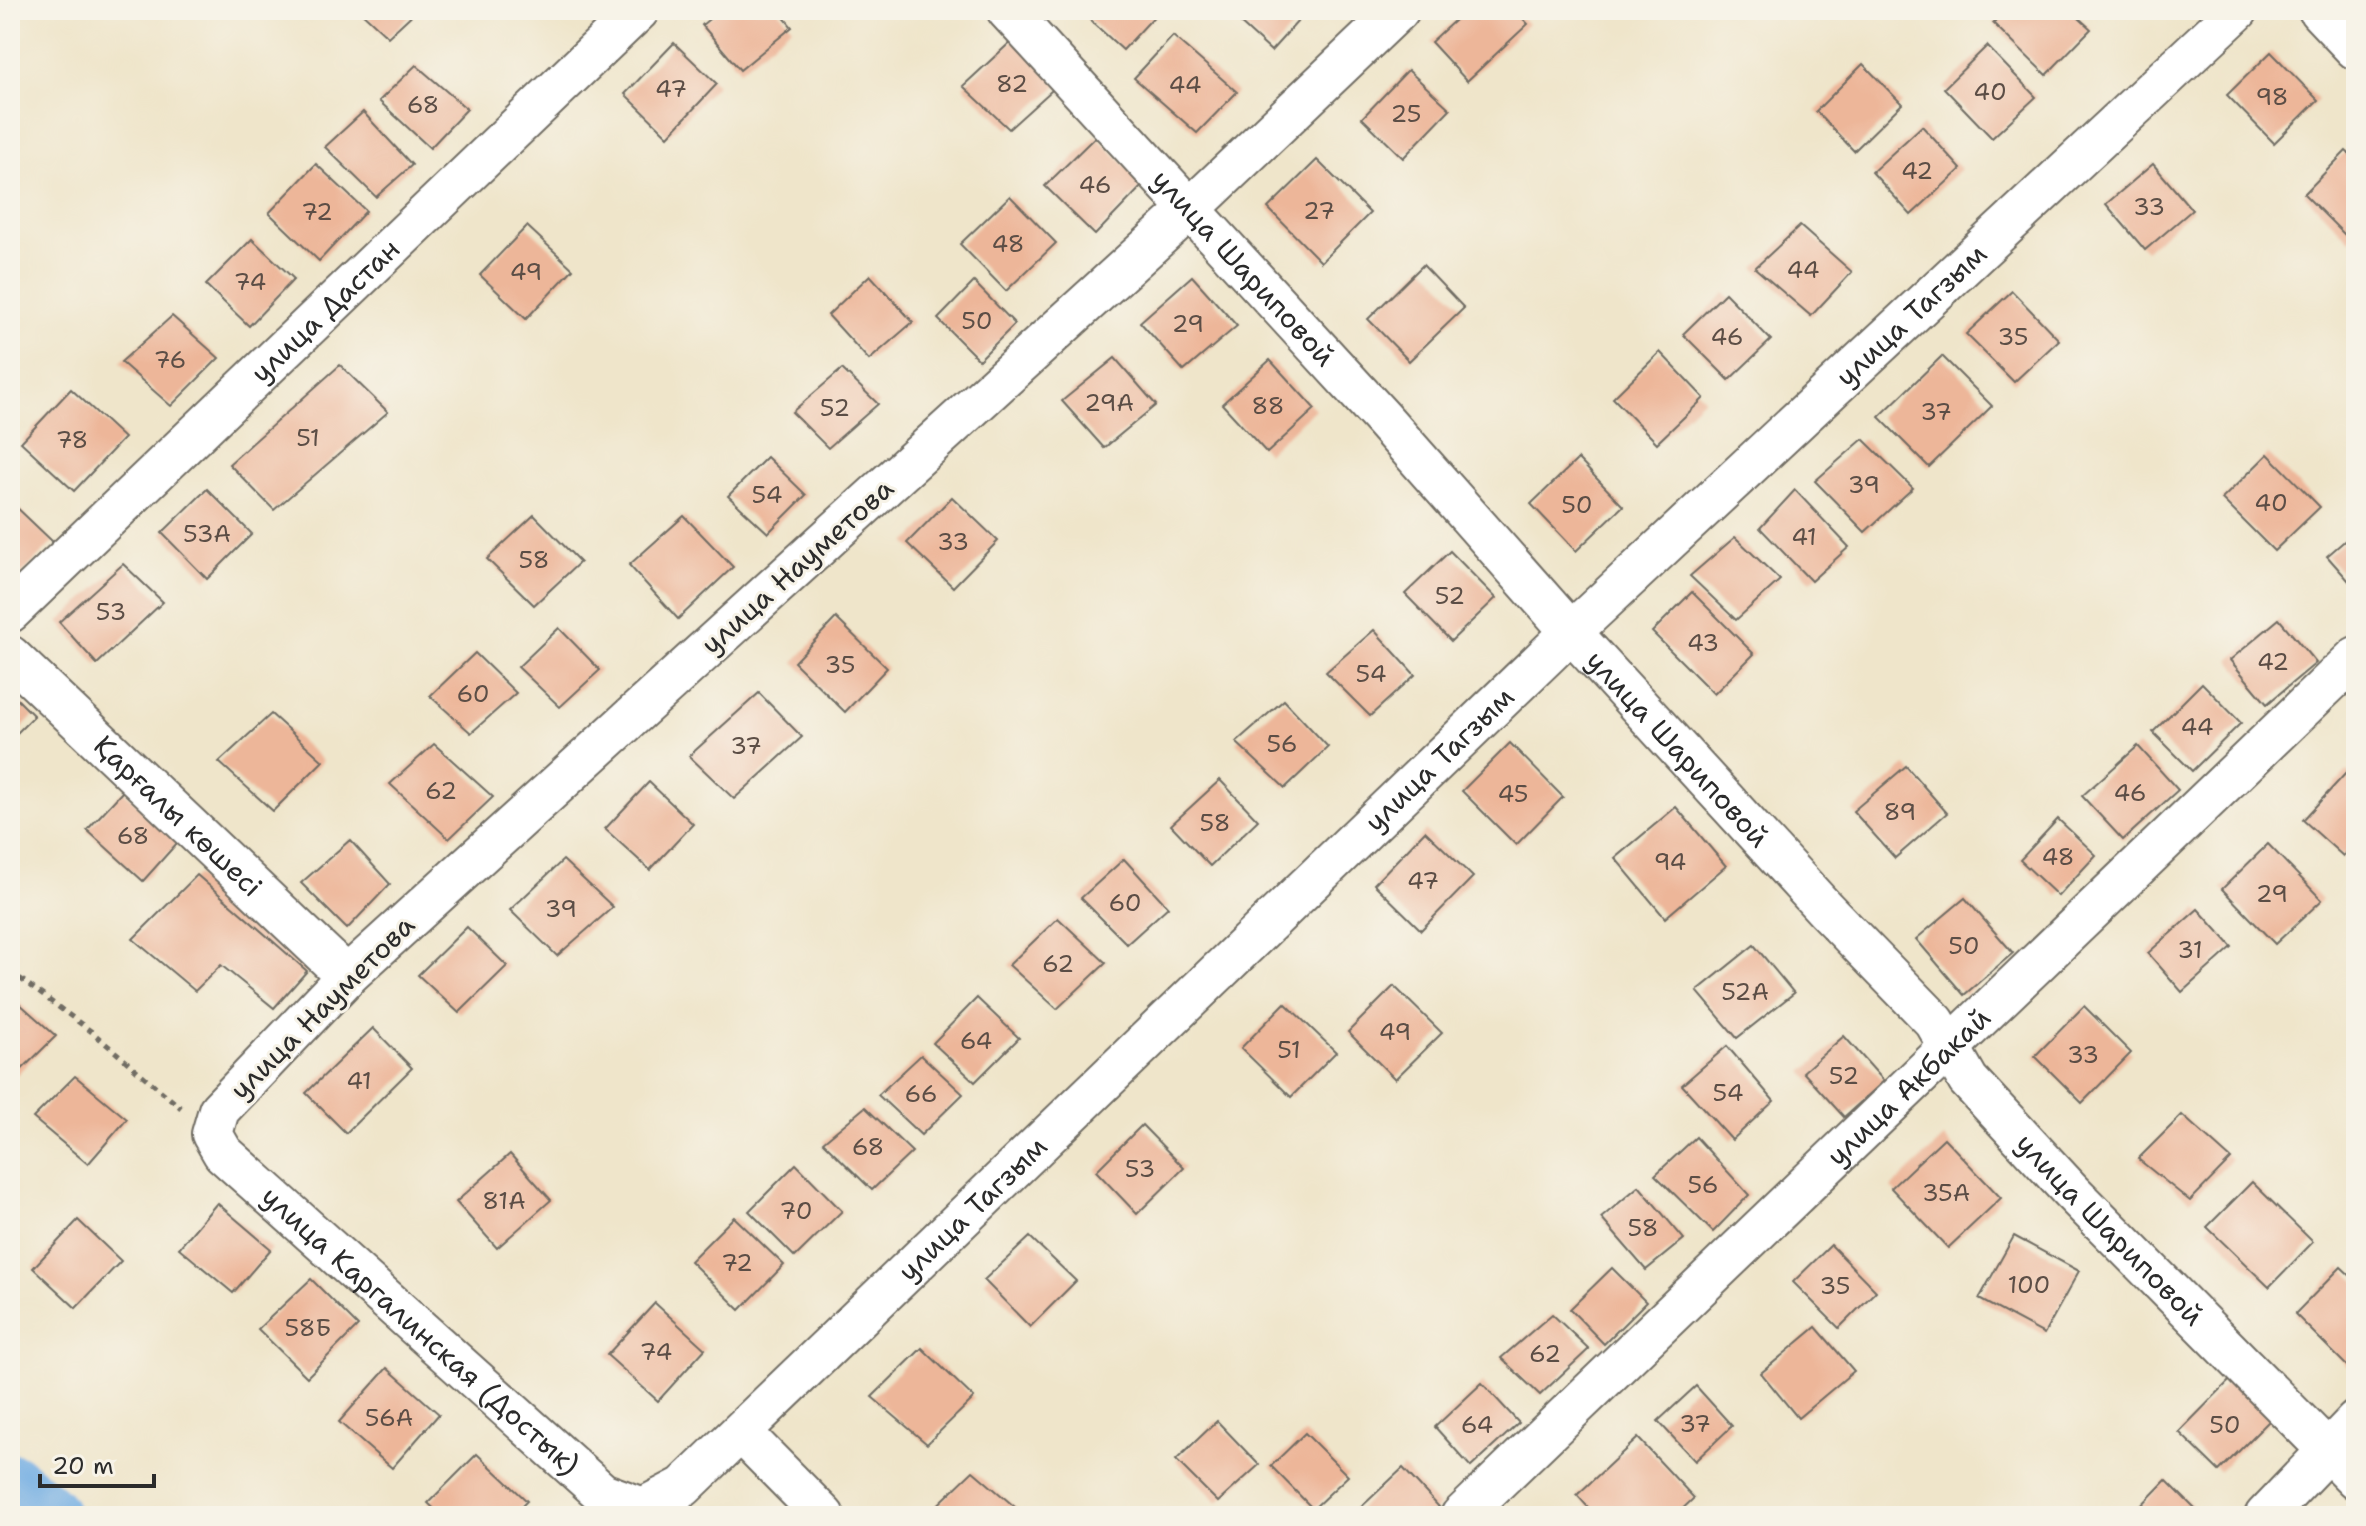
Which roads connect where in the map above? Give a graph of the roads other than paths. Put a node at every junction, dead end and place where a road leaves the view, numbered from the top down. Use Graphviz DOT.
graph roads {
  1 [pos="639,10"];
  2 [pos="1007,10"];
  3 [pos="1399,10"];
  4 [pos="2238,10"];
  5 [pos="2321,10"];
  6 [pos="2356,47"];
  7 [pos="1191,208"];
  8 [pos="10,612"];
  9 [pos="1571,632"];
  10 [pos="10,656"];
  11 [pos="2356,657"];
  12 [pos="347,976"];
  13 [pos="1951,1044"];
  14 [pos="212,1134"];
  15 [pos="2356,1421"];
  16 [pos="742,1433"];
  17 [pos="2327,1450"];
  18 [pos="2356,1479"];
  19 [pos="643,1508"];
  20 [pos="824,1516"];
  21 [pos="1461,1516"];
  22 [pos="2265,1516"];
  1 -- 8 [label="street, улица Дастан"];
  2 -- 7 [label="street, улица Шариповой"];
  3 -- 7 [label="street, улица Науметова"];
  4 -- 9 [label="street, улица Тагзым"];
  5 -- 6 [label="main road"];
  7 -- 9 [label="street, улица Шариповой"];
  7 -- 12 [label="street, улица Науметова"];
  9 -- 13 [label="street, улица Шариповой"];
  9 -- 16 [label="street, улица Тагзым"];
  10 -- 12 [label="street, Қарғалы көшесі"];
  11 -- 13 [label="street, улица Акбакай"];
  12 -- 14 [label="street, улица Науметова"];
  13 -- 17 [label="street, улица Шариповой"];
  13 -- 21 [label="street, улица Акбакай"];
  14 -- 19 [label="street, улица Каргалинская (Достык)"];
  15 -- 17 [label="street"];
  16 -- 19 [label="street, улица Тагзым"];
  16 -- 20 [label="street"];
  17 -- 18 [label="street, улица Шариповой"];
  17 -- 22 [label="street"];
}
